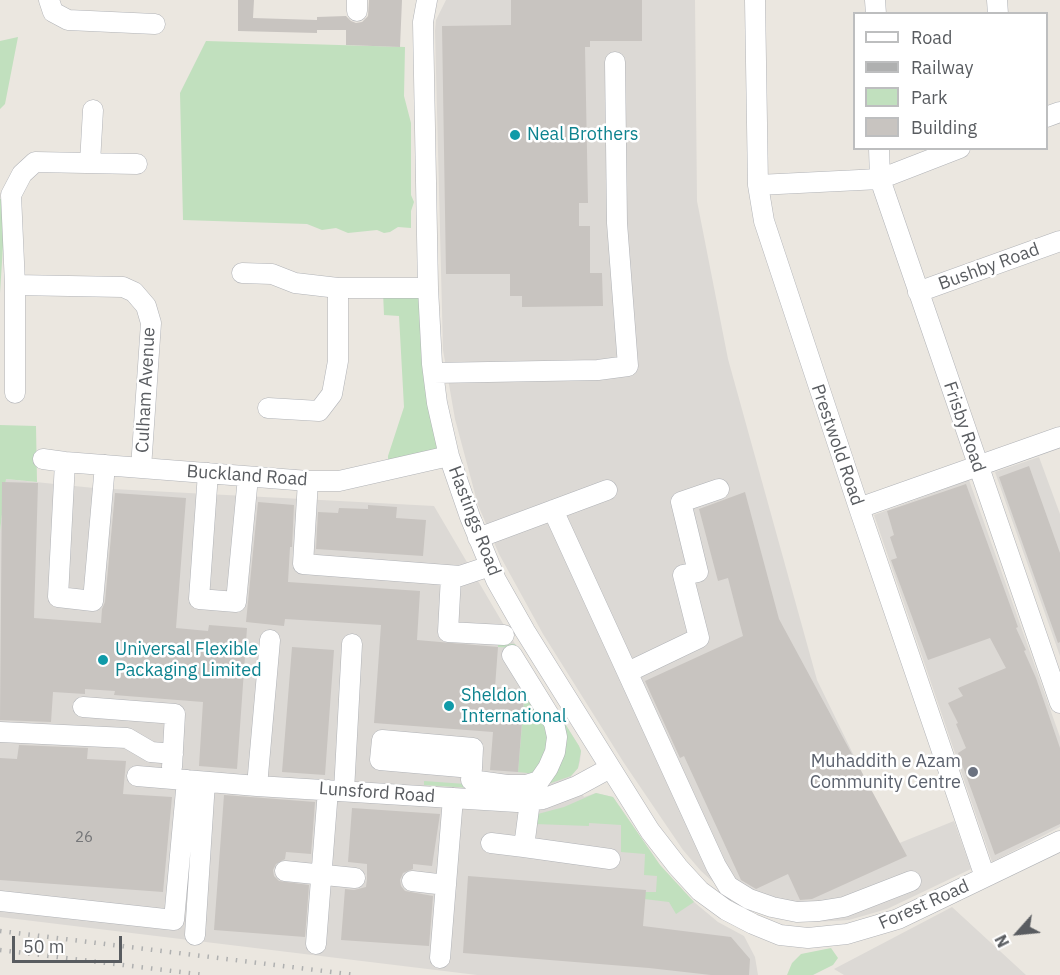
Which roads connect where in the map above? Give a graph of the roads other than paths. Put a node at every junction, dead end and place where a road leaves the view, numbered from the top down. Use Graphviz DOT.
graph roads {
  1 [pos="49,0"];
  2 [pos="427,0"];
  3 [pos="755,0"];
  4 [pos="155,24"];
  5 [pos="615,62"];
  6 [pos="93,110"];
  7 [pos="879,150"];
  8 [pos="955,150"];
  9 [pos="90,163"];
  10 [pos="137,164"];
  11 [pos="880,179"];
  12 [pos="758,185"];
  13 [pos="1060,241"];
  14 [pos="242,273"];
  15 [pos="15,285"];
  16 [pos="338,288"];
  17 [pos="428,288"];
  18 [pos="918,292"];
  19 [pos="434,372"];
  20 [pos="15,393"];
  21 [pos="268,408"];
  22 [pos="1060,437"];
  23 [pos="449,456"];
  24 [pos="43,459"];
  25 [pos="65,462"];
  26 [pos="105,465"];
  27 [pos="978,467"];
  28 [pos="141,468"];
  29 [pos="208,473"];
  30 [pos="248,477"];
  31 [pos="308,481"];
  32 [pos="719,489"];
  33 [pos="607,490"];
  34 [pos="859,508"];
  35 [pos="553,510"];
  36 [pos="478,538"];
  37 [pos="490,566"];
  38 [pos="451,576"];
  39 [pos="504,635"];
  40 [pos="270,640"];
  41 [pos="352,644"];
  42 [pos="512,655"];
  43 [pos="628,672"];
  44 [pos="1060,704"];
  45 [pos="83,707"];
  46 [pos="0,732"];
  47 [pos="173,754"];
  48 [pos="610,768"];
  49 [pos="137,776"];
  50 [pos="188,780"];
  51 [pos="257,786"];
  52 [pos="336,790"];
  53 [pos="413,796"];
  54 [pos="453,798"];
  55 [pos="530,801"];
  56 [pos="1060,841"];
  57 [pos="491,843"];
  58 [pos="524,847"];
  59 [pos="610,859"];
  60 [pos="285,871"];
  61 [pos="320,875"];
  62 [pos="985,877"];
  63 [pos="355,878"];
  64 [pos="412,881"];
  65 [pos="911,881"];
  66 [pos="446,885"];
  67 [pos="0,901"];
  68 [pos="780,934"];
  69 [pos="195,935"];
  70 [pos="316,944"];
  71 [pos="440,958"];
  1 -- 4 [label="street"];
  2 -- 17 [label="street, Hastings Road"];
  3 -- 12 [label="street, Prestwold Road"];
  5 -- 19 [label="street"];
  6 -- 9 [label="street"];
  7 -- 11 [label="street, Frisby Road"];
  8 -- 11 [label="street"];
  9 -- 10 [label="street"];
  9 -- 15 [label="street"];
  11 -- 12 [label="street"];
  11 -- 18 [label="street, Frisby Road"];
  12 -- 34 [label="street, Prestwold Road"];
  13 -- 18 [label="street, Bushby Road"];
  14 -- 16 [label="street"];
  15 -- 20 [label="street"];
  15 -- 28 [label="street, Culham Avenue"];
  16 -- 17 [label="street"];
  16 -- 21 [label="street"];
  17 -- 19 [label="street, Hastings Road"];
  18 -- 27 [label="street, Frisby Road"];
  19 -- 23 [label="street, Hastings Road"];
  22 -- 27 [label="street"];
  23 -- 31 [label="street, Buckland Road"];
  23 -- 36 [label="street, Hastings Road"];
  24 -- 25 [label="street, Buckland Road"];
  25 -- 26 [label="street, Buckland Road"];
  25 -- 26 [label="street"];
  26 -- 28 [label="street, Buckland Road"];
  27 -- 34 [label="street"];
  27 -- 44 [label="street, Frisby Road"];
  28 -- 29 [label="street, Buckland Road"];
  29 -- 30 [label="street, Buckland Road"];
  29 -- 30 [label="street"];
  30 -- 31 [label="street, Buckland Road"];
  31 -- 38 [label="street"];
  32 -- 43 [label="street"];
  33 -- 35 [label="street"];
  34 -- 62 [label="street, Prestwold Road"];
  35 -- 36 [label="street"];
  35 -- 43 [label="street"];
  36 -- 37 [label="street, Hastings Road"];
  37 -- 38 [label="street"];
  37 -- 48 [label="street, Hastings Road"];
  38 -- 39 [label="street"];
  40 -- 51 [label="street"];
  41 -- 52 [label="street"];
  42 -- 53 [label="street"];
  43 -- 65 [label="street"];
  45 -- 47 [label="street"];
  46 -- 47 [label="street"];
  47 -- 50 [label="street"];
  48 -- 55 [label="street, Lunsford Road"];
  48 -- 68 [label="street, Hastings Road"];
  49 -- 50 [label="street, Lunsford Road"];
  50 -- 51 [label="street, Lunsford Road"];
  50 -- 67 [label="street"];
  50 -- 69 [label="street"];
  51 -- 52 [label="street, Lunsford Road"];
  52 -- 53 [label="street, Lunsford Road"];
  52 -- 61 [label="street"];
  53 -- 54 [label="street, Lunsford Road"];
  54 -- 55 [label="street, Lunsford Road"];
  54 -- 66 [label="street"];
  55 -- 58 [label="street"];
  56 -- 62 [label="street, Forest Road"];
  57 -- 58 [label="street"];
  58 -- 59 [label="street"];
  60 -- 61 [label="street"];
  61 -- 63 [label="street"];
  61 -- 70 [label="street"];
  62 -- 68 [label="street, Forest Road"];
  64 -- 66 [label="street"];
  66 -- 71 [label="street"];
}
